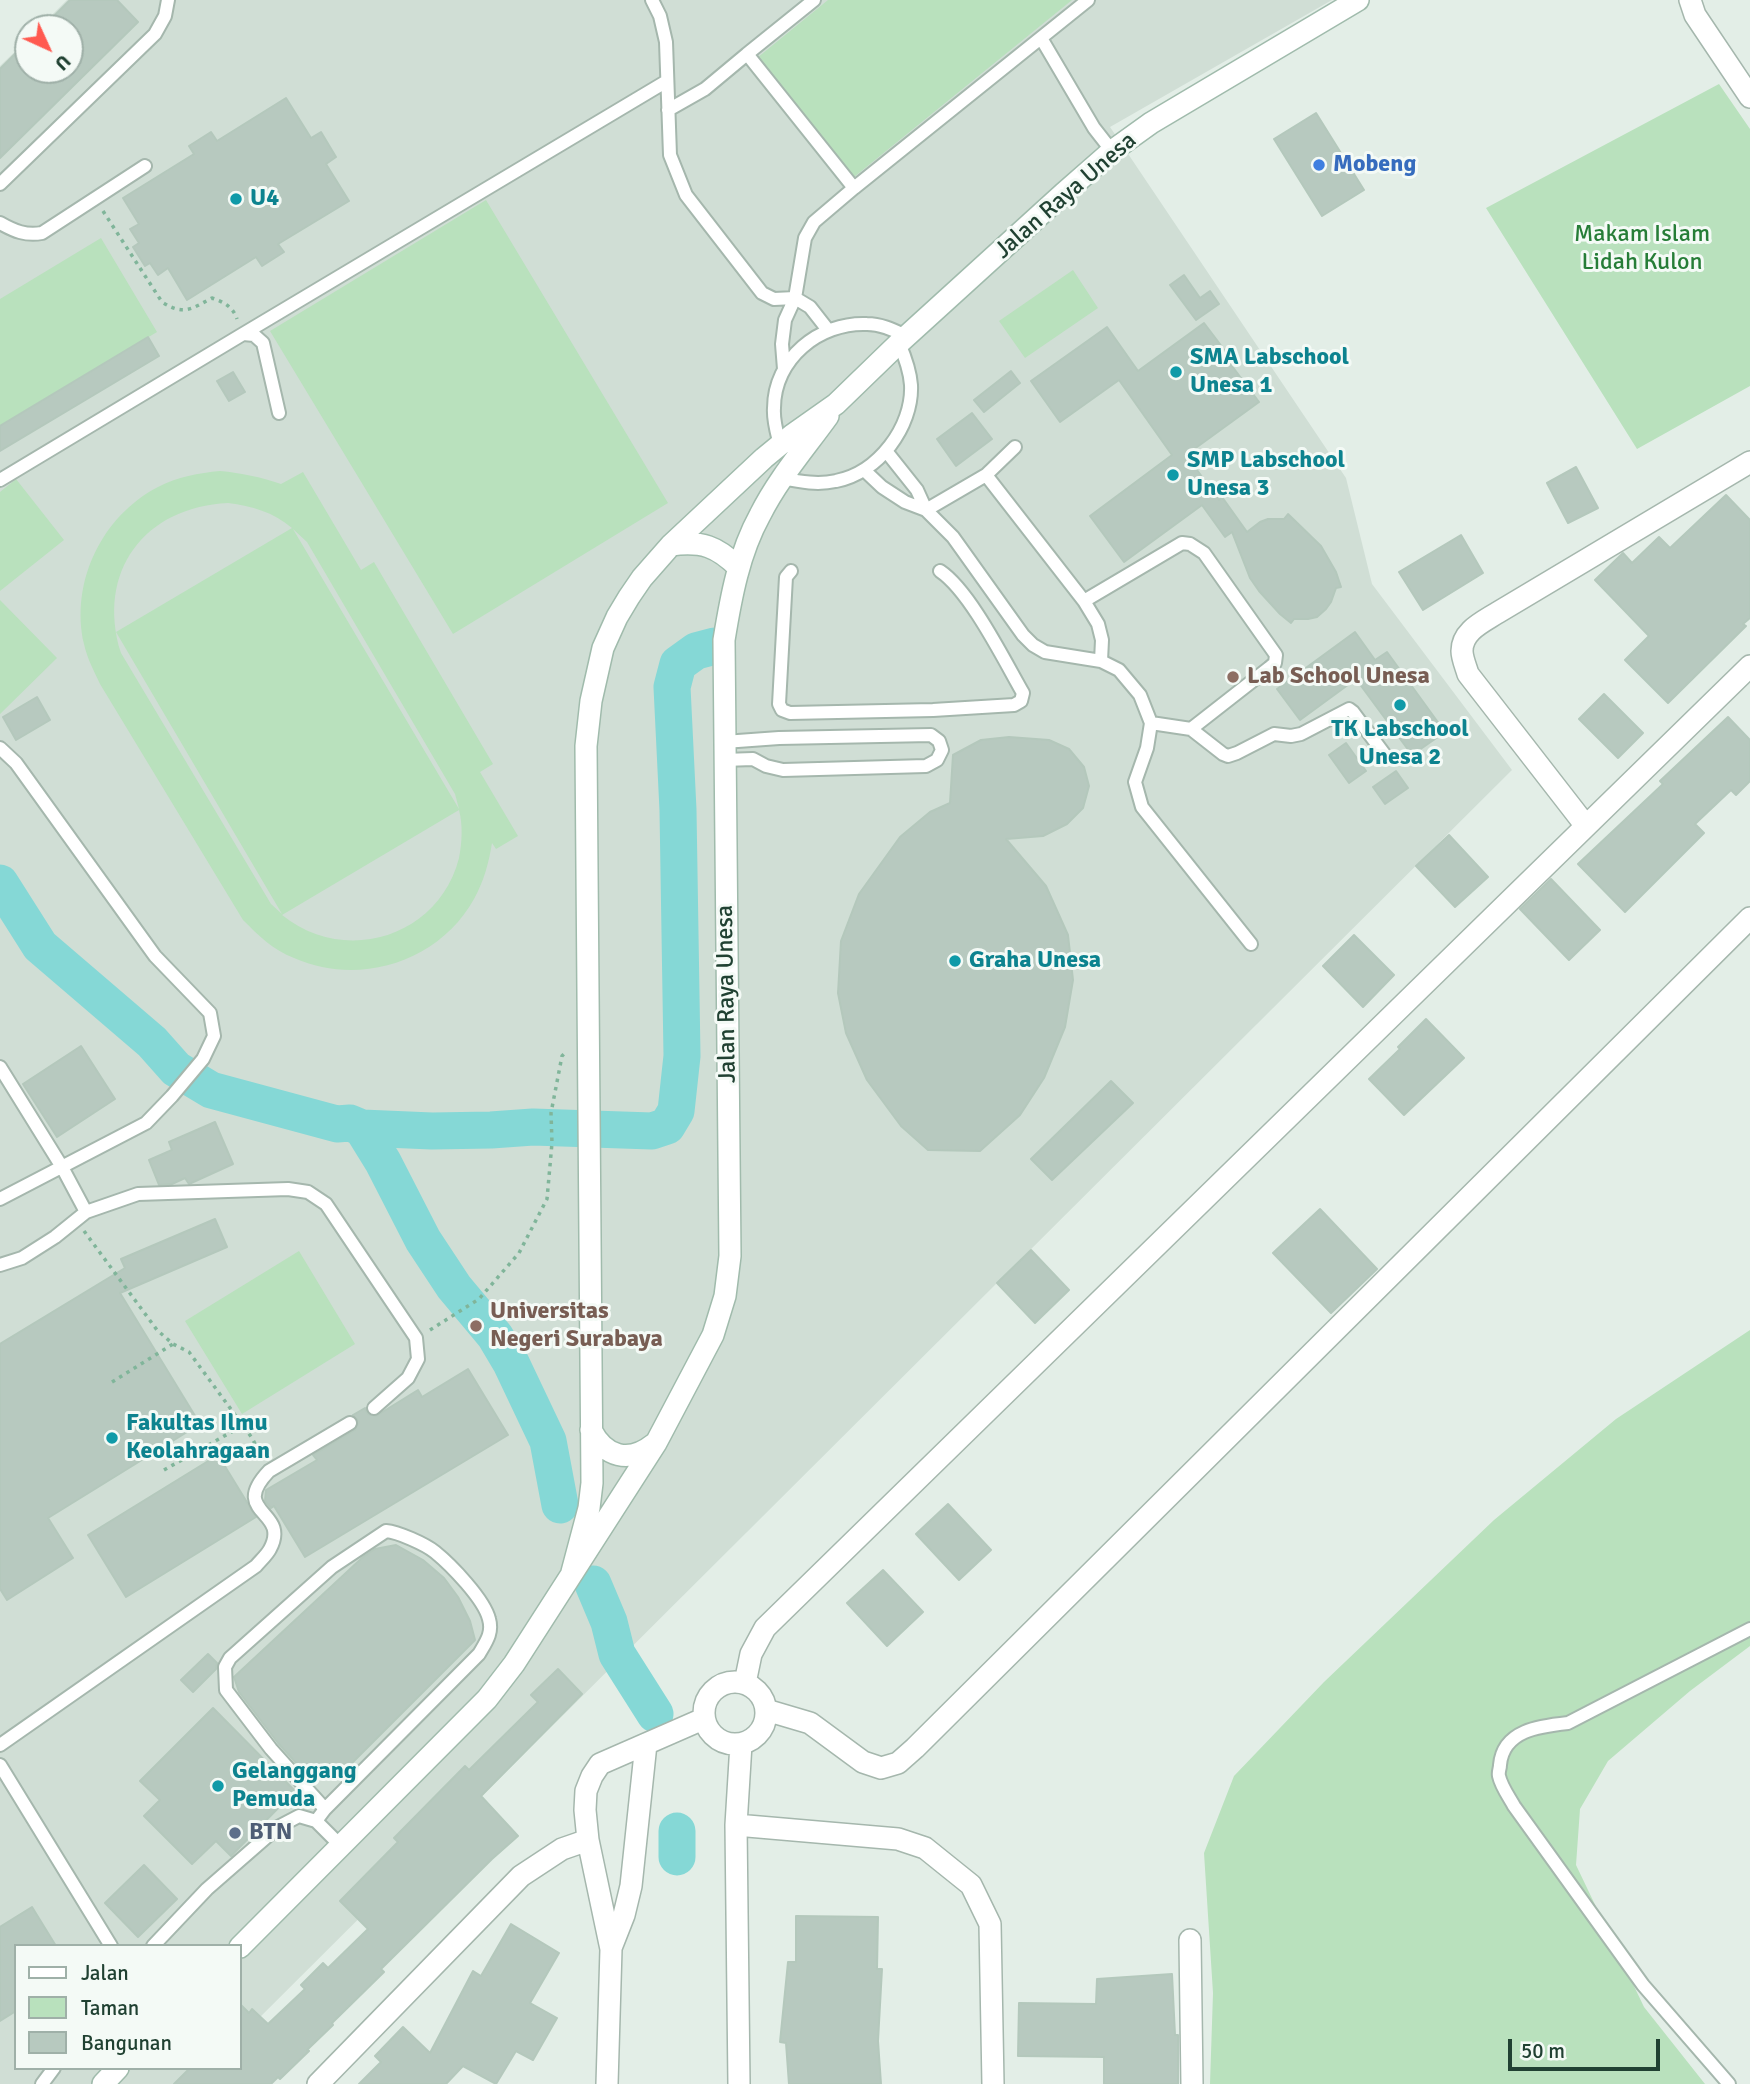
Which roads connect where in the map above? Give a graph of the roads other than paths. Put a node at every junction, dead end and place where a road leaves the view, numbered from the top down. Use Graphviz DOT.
graph roads {
  1 [pos="168,0"];
  2 [pos="652,0"];
  3 [pos="814,0"];
  4 [pos="1088,0"];
  5 [pos="1358,0"];
  6 [pos="1678,0"];
  7 [pos="1692,7"];
  8 [pos="1041,38"];
  9 [pos="747,54"];
  10 [pos="667,81"];
  11 [pos="1750,97"];
  12 [pos="668,110"];
  13 [pos="1112,151"];
  14 [pos="145,166"];
  15 [pos="0,184"];
  16 [pos="854,188"];
  17 [pos="0,223"];
  18 [pos="795,298"];
  19 [pos="828,330"];
  20 [pos="243,334"];
  21 [pos="904,340"];
  22 [pos="784,369"];
  23 [pos="836,404"];
  24 [pos="279,413"];
  25 [pos="780,445"];
  26 [pos="1015,447"];
  27 [pos="886,451"];
  28 [pos="1750,462"];
  29 [pos="864,470"];
  30 [pos="986,475"];
  31 [pos="782,478"];
  32 [pos="0,480"];
  33 [pos="926,510"];
  34 [pos="671,545"];
  35 [pos="739,568"];
  36 [pos="791,571"];
  37 [pos="940,571"];
  38 [pos="1084,601"];
  39 [pos="1101,661"];
  40 [pos="1750,666"];
  41 [pos="933,710"];
  42 [pos="1152,723"];
  43 [pos="1191,729"];
  44 [pos="931,735"];
  45 [pos="0,748"];
  46 [pos="724,751"];
  47 [pos="1385,755"];
  48 [pos="1586,826"];
  49 [pos="1750,918"];
  50 [pos="1251,944"];
  51 [pos="0,1067"];
  52 [pos="62,1167"];
  53 [pos="0,1199"];
  54 [pos="81,1216"];
  55 [pos="0,1265"];
  56 [pos="374,1408"];
  57 [pos="351,1423"];
  58 [pos="590,1430"];
  59 [pos="656,1443"];
  60 [pos="572,1572"];
  61 [pos="1750,1629"];
  62 [pos="745,1684"];
  63 [pos="766,1710"];
  64 [pos="704,1719"];
  65 [pos="646,1744"];
  66 [pos="741,1744"];
  67 [pos="0,1745"];
  68 [pos="1,1770"];
  69 [pos="325,1809"];
  70 [pos="316,1821"];
  71 [pos="736,1825"];
  72 [pos="588,1839"];
  73 [pos="341,1846"];
  74 [pos="1190,1940"];
  75 [pos="110,1944"];
  76 [pos="155,1944"];
  77 [pos="242,1945"];
  78 [pos="611,1950"];
  79 [pos="116,2070"];
  80 [pos="103,2084"];
  81 [pos="318,2084"];
  82 [pos="607,2084"];
  83 [pos="739,2084"];
  84 [pos="993,2084"];
  85 [pos="1192,2084"];
  86 [pos="1729,2084"];
  1 -- 15 [label="lane"];
  2 -- 10 [label="lane"];
  3 -- 9 [label="lane"];
  4 -- 8 [label="lane"];
  5 -- 13 [label="street, Jalan Raya Unesa"];
  6 -- 7 [label="street"];
  7 -- 11 [label="street"];
  8 -- 13 [label="lane"];
  8 -- 16 [label="lane"];
  9 -- 12 [label="lane"];
  9 -- 16 [label="lane"];
  10 -- 12 [label="lane"];
  10 -- 20 [label="lane"];
  12 -- 18 [label="lane"];
  13 -- 21 [label="street, Jalan Raya Unesa"];
  14 -- 17 [label="lane"];
  16 -- 18 [label="lane"];
  18 -- 19 [label="lane"];
  18 -- 22 [label="lane"];
  19 -- 21 [label="lane"];
  19 -- 22 [label="lane"];
  20 -- 24 [label="lane"];
  20 -- 32 [label="lane"];
  21 -- 23 [label="street, Jalan Raya Unesa"];
  21 -- 27 [label="lane"];
  22 -- 25 [label="lane"];
  23 -- 25 [label="street, Jalan Raya Unesa"];
  23 -- 31 [label="street, Jalan Raya Unesa"];
  25 -- 34 [label="street, Jalan Raya Unesa"];
  26 -- 30 [label="lane"];
  27 -- 29 [label="lane"];
  27 -- 33 [label="lane"];
  28 -- 48 [label="street"];
  29 -- 31 [label="lane"];
  29 -- 33 [label="lane"];
  30 -- 33 [label="lane"];
  30 -- 38 [label="lane"];
  31 -- 35 [label="street, Jalan Raya Unesa"];
  33 -- 39 [label="lane"];
  34 -- 35 [label="street"];
  34 -- 58 [label="street, Jalan Raya Unesa"];
  35 -- 46 [label="street, Jalan Raya Unesa"];
  36 -- 41 [label="lane"];
  37 -- 41 [label="lane"];
  38 -- 39 [label="lane"];
  38 -- 43 [label="lane"];
  39 -- 42 [label="lane"];
  40 -- 48 [label="street"];
  41 -- 44 [label="lane"];
  42 -- 43 [label="lane"];
  42 -- 50 [label="lane"];
  43 -- 47 [label="lane"];
  44 -- 46 [label="lane"];
  44 -- 46 [label="lane"];
  45 -- 52 [label="lane"];
  46 -- 59 [label="street, Jalan Raya Unesa"];
  48 -- 62 [label="street"];
  49 -- 63 [label="street"];
  51 -- 52 [label="lane"];
  52 -- 53 [label="lane"];
  52 -- 54 [label="lane"];
  54 -- 55 [label="lane"];
  54 -- 56 [label="lane"];
  57 -- 67 [label="lane"];
  58 -- 59 [label="street"];
  58 -- 60 [label="street, Jalan Raya Unesa"];
  59 -- 60 [label="street, Jalan Raya Unesa"];
  60 -- 73 [label="street, Jalan Raya Unesa"];
  61 -- 86 [label="lane"];
  62 -- 63 [label="street"];
  62 -- 64 [label="street"];
  63 -- 66 [label="street"];
  64 -- 65 [label="street"];
  64 -- 66 [label="street"];
  65 -- 72 [label="street"];
  65 -- 78 [label="street"];
  66 -- 71 [label="street"];
  68 -- 75 [label="lane"];
  69 -- 69 [label="lane"];
  69 -- 70 [label="lane"];
  70 -- 73 [label="lane"];
  70 -- 76 [label="lane"];
  71 -- 83 [label="street"];
  71 -- 84 [label="street"];
  72 -- 78 [label="street"];
  72 -- 81 [label="street"];
  73 -- 77 [label="street, Jalan Raya Unesa"];
  74 -- 85 [label="street"];
  78 -- 82 [label="street"];
  79 -- 80 [label="street"];
}
